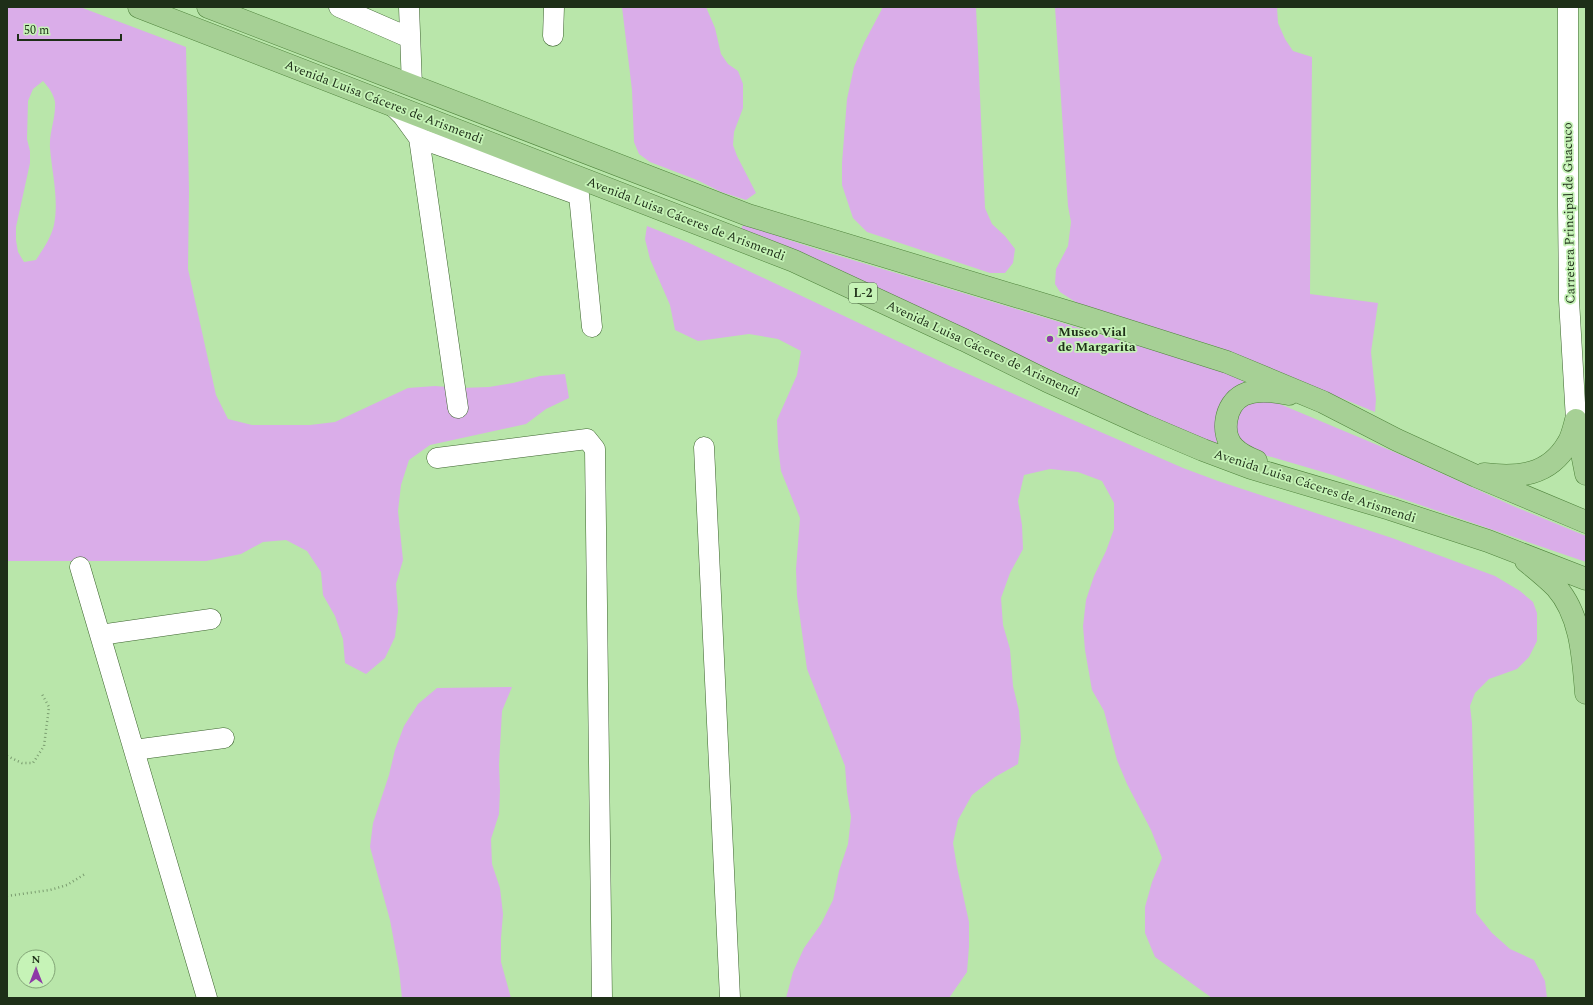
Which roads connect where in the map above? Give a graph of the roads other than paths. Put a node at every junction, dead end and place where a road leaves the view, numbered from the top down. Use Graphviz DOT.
graph roads {
  1 [pos="139,7"];
  2 [pos="208,7"];
  3 [pos="339,7"];
  4 [pos="409,7"];
  5 [pos="554,7"];
  6 [pos="1568,7"];
  7 [pos="553,36"];
  8 [pos="410,38"];
  9 [pos="412,86"];
  10 [pos="391,104"];
  11 [pos="419,138"];
  12 [pos="592,327"];
  13 [pos="1323,402"];
  14 [pos="458,408"];
  15 [pos="1576,420"];
  16 [pos="704,447"];
  17 [pos="437,458"];
  18 [pos="1466,472"];
  19 [pos="1586,474"];
  20 [pos="1300,482"];
  21 [pos="1586,522"];
  22 [pos="1514,551"];
  23 [pos="80,567"];
  24 [pos="1586,579"];
  25 [pos="211,619"];
  26 [pos="100,635"];
  27 [pos="1586,692"];
  28 [pos="1586,696"];
  29 [pos="224,738"];
  30 [pos="134,750"];
  31 [pos="207,998"];
  32 [pos="602,998"];
  33 [pos="730,998"];
  1 -- 10 [label="main road, Avenida Luisa Cáceres de Arismendi / L-2"];
  2 -- 9 [label="main road, Avenida Luisa Cáceres de Arismendi"];
  3 -- 8 [label="street"];
  4 -- 8 [label="street"];
  5 -- 7 [label="street"];
  6 -- 15 [label="street, Carretera Principal de Guacuco"];
  8 -- 9 [label="street"];
  9 -- 13 [label="main road, Avenida Luisa Cáceres de Arismendi"];
  10 -- 11 [label="street"];
  10 -- 20 [label="main road, Avenida Luisa Cáceres de Arismendi / L-2"];
  11 -- 12 [label="street"];
  11 -- 14 [label="street"];
  13 -- 18 [label="main road, Avenida Luisa Cáceres de Arismendi"];
  13 -- 20 [label="main road"];
  15 -- 18 [label="main road"];
  15 -- 19 [label="main road"];
  16 -- 33 [label="street"];
  17 -- 32 [label="street"];
  18 -- 21 [label="main road, Avenida Luisa Cáceres de Arismendi"];
  20 -- 22 [label="main road, Avenida Luisa Cáceres de Arismendi / L-2"];
  22 -- 24 [label="main road, Avenida Luisa Cáceres de Arismendi / L-2"];
  22 -- 27 [label="main road"];
  23 -- 26 [label="street"];
  25 -- 26 [label="street"];
  26 -- 30 [label="street"];
  27 -- 28 [label="street"];
  29 -- 30 [label="street"];
  30 -- 31 [label="street"];
}
